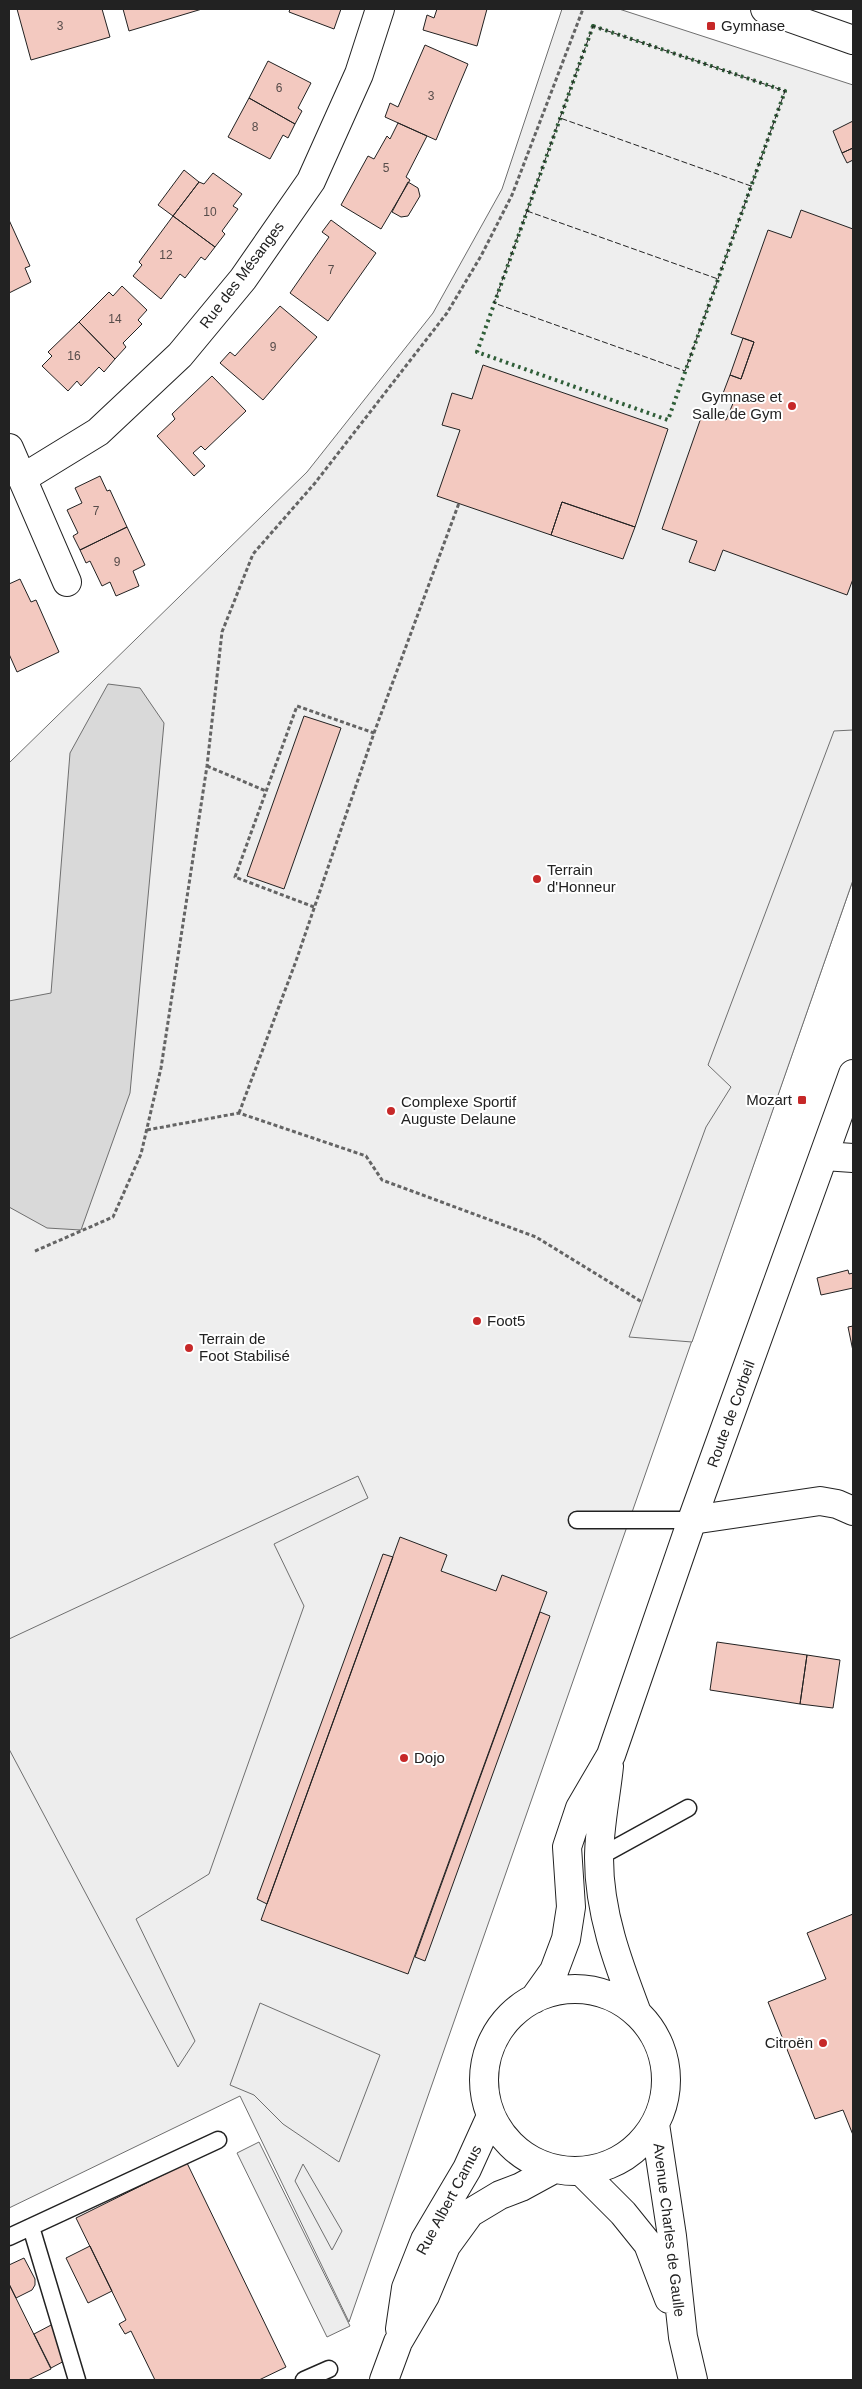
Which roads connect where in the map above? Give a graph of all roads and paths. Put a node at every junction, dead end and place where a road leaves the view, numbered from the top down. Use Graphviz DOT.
graph roads {
  1 [pos="380,9"];
  2 [pos="583,9"];
  3 [pos="766,9"];
  4 [pos="853,40"];
  5 [pos="9,448"];
  6 [pos="23,478"];
  7 [pos="459,504"];
  8 [pos="67,582"];
  9 [pos="374,733"];
  10 [pos="207,766"];
  11 [pos="266,791"];
  12 [pos="314,907"];
  13 [pos="853,1074"];
  14 [pos="239,1113"];
  15 [pos="147,1130"];
  16 [pos="824,1156"];
  17 [pos="853,1158"];
  18 [pos="35,1251"];
  19 [pos="642,1302"];
  20 [pos="853,1511"];
  21 [pos="577,1520"];
  22 [pos="692,1520"];
  23 [pos="611,1755"];
  24 [pos="688,1808"];
  25 [pos="599,1857"];
  26 [pos="534,1999"];
  27 [pos="637,2013"];
  28 [pos="491,2116"];
  29 [pos="655,2124"];
  30 [pos="218,2140"];
  31 [pos="554,2169"];
  32 [pos="581,2171"];
  33 [pos="31,2226"];
  34 [pos="9,2237"];
  35 [pos="683,2337"];
  36 [pos="398,2342"];
  37 [pos="329,2369"];
  38 [pos="77,2380"];
  39 [pos="304,2380"];
  40 [pos="384,2380"];
  41 [pos="693,2380"];
  1 -- 6 [label="street, Rue des Mésanges"];
  2 -- 10 [label="path"];
  3 -- 4 [label="street"];
  5 -- 6 [label="street"];
  6 -- 8 [label="street"];
  7 -- 9 [label="path"];
  9 -- 11 [label="path"];
  9 -- 12 [label="path"];
  10 -- 11 [label="path"];
  10 -- 15 [label="path"];
  11 -- 12 [label="path"];
  12 -- 14 [label="path"];
  13 -- 16 [label="street, Route de Corbeil"];
  14 -- 15 [label="path"];
  14 -- 19 [label="path"];
  15 -- 18 [label="path"];
  16 -- 17 [label="street"];
  16 -- 22 [label="street, Route de Corbeil"];
  20 -- 22 [label="street"];
  21 -- 22 [label="lane"];
  22 -- 23 [label="street, Route de Corbeil"];
  23 -- 25 [label="street, Route de Corbeil"];
  23 -- 26 [label="street, Route de Corbeil"];
  24 -- 25 [label="lane"];
  25 -- 27 [label="street, Route de Corbeil"];
  26 -- 27 [label="street"];
  26 -- 28 [label="street"];
  27 -- 29 [label="street"];
  28 -- 31 [label="street"];
  28 -- 36 [label="street, Rue Albert Camus"];
  29 -- 32 [label="street"];
  29 -- 35 [label="street, Avenue Charles de Gaulle"];
  30 -- 33 [label="lane"];
  31 -- 32 [label="street"];
  31 -- 36 [label="street, Rue Albert Camus"];
  32 -- 35 [label="street, Avenue Charles de Gaulle"];
  33 -- 34 [label="lane"];
  33 -- 38 [label="lane"];
  35 -- 41 [label="street, Avenue Charles de Gaulle"];
  36 -- 40 [label="street, Rue Albert Camus"];
  37 -- 39 [label="lane"];
}
